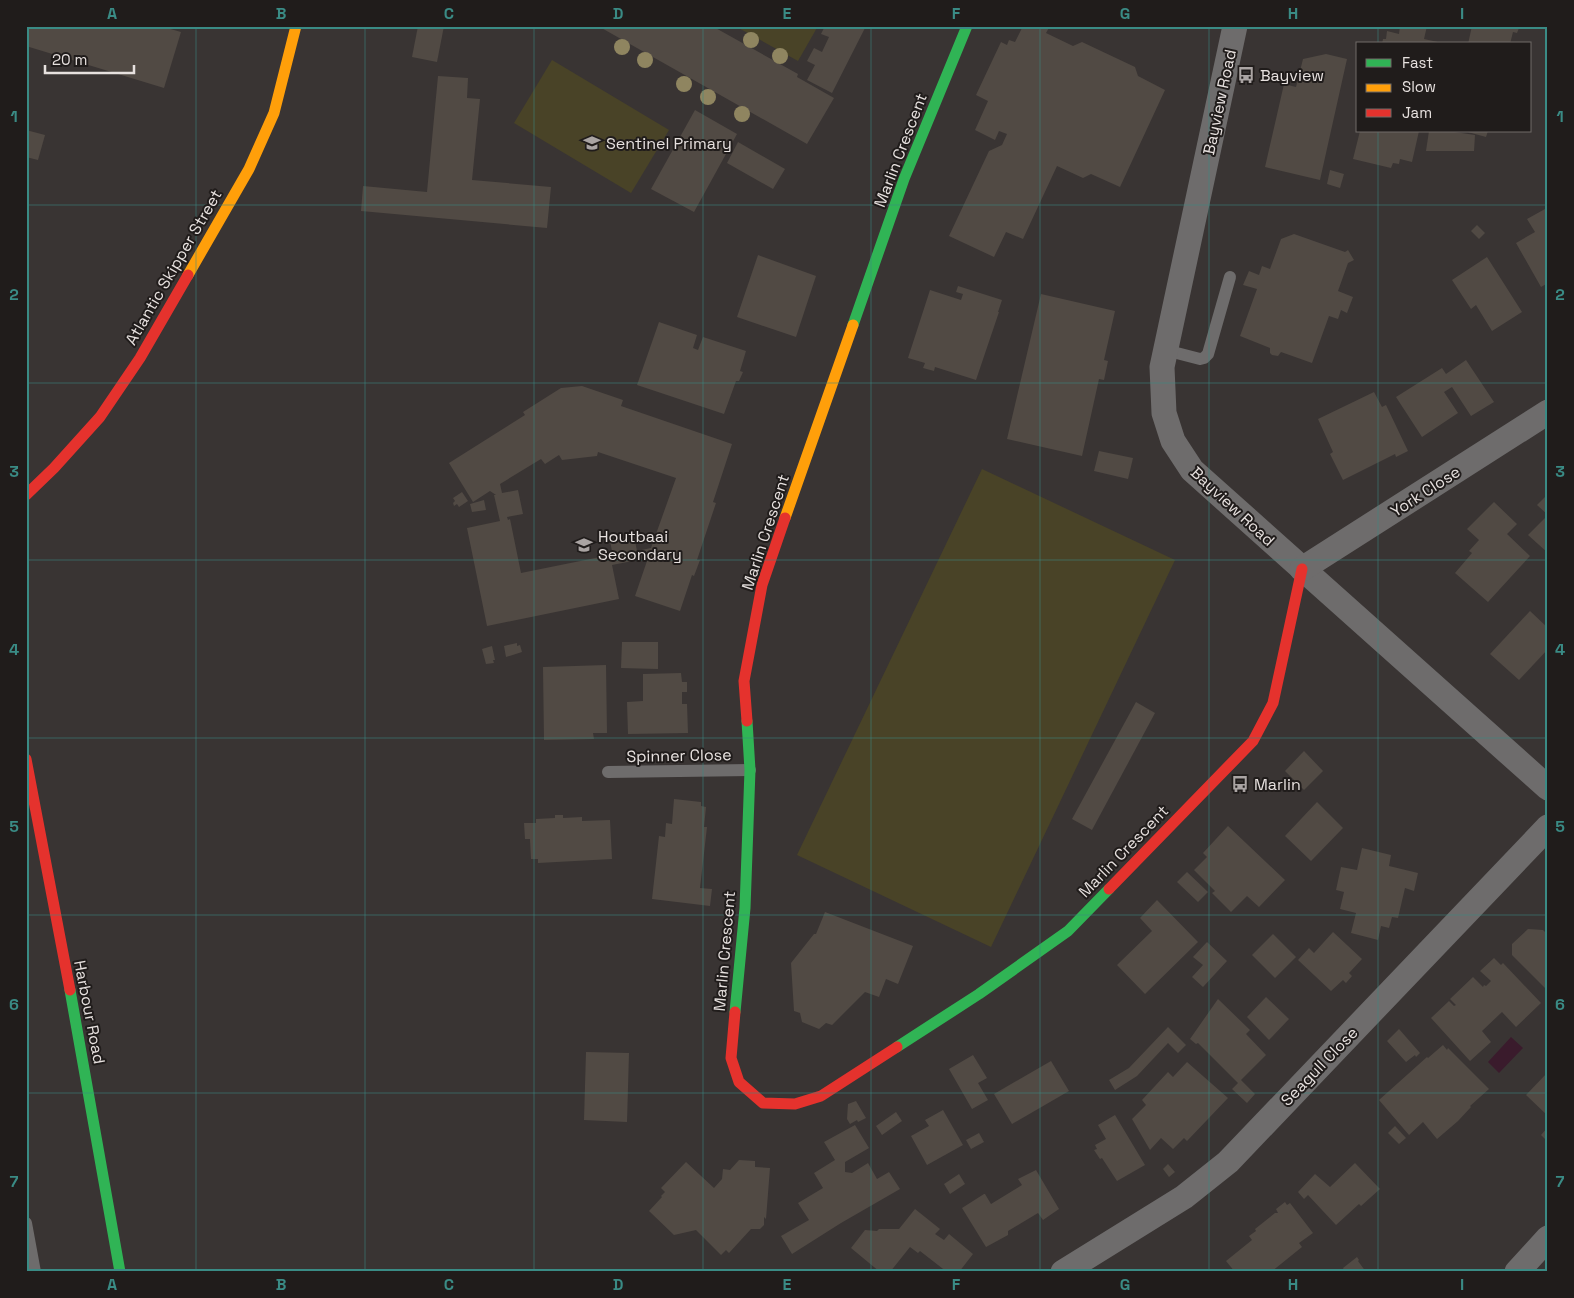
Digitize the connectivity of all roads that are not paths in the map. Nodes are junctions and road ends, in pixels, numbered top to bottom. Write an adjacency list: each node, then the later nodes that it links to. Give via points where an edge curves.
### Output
1 (296, 26): 7 (street, Atlantic Skipper Street, via 274,113 249,168 140,358 100,417)
2 (967, 26): 10 (street, Marlin Crescent, via 904,179 762,585 744,681)
3 (1235, 26): 5 (street, Bayview Road)
4 (1230, 277): 5 (lane, via 1208,354 1200,359)
5 (1165, 350): 8 (street, Bayview Road, via 1162,367 1164,413 1173,441 1192,470)
6 (1548, 412): 8 (street, York Close)
7 (26, 495)
8 (1302, 569): 10 (street, Marlin Crescent, via 1273,703 1253,741 1068,931 979,994 821,1096 795,1104 763,1103 739,1082 731,1058 745,908); 12 (street, Bayview Road)
9 (26, 759): 17 (street, Harbour Road)
10 (750, 770): 11 (lane, Spinner Close)
11 (608, 772)
12 (1548, 788)
13 (1548, 827): 18 (street, Seagull Close, via 1228,1162 1184,1197)
14 (26, 1223): 16 (lane)
15 (1548, 1238): 19 (street)
16 (35, 1272)
17 (120, 1272)
18 (1063, 1272)
19 (1517, 1272)

